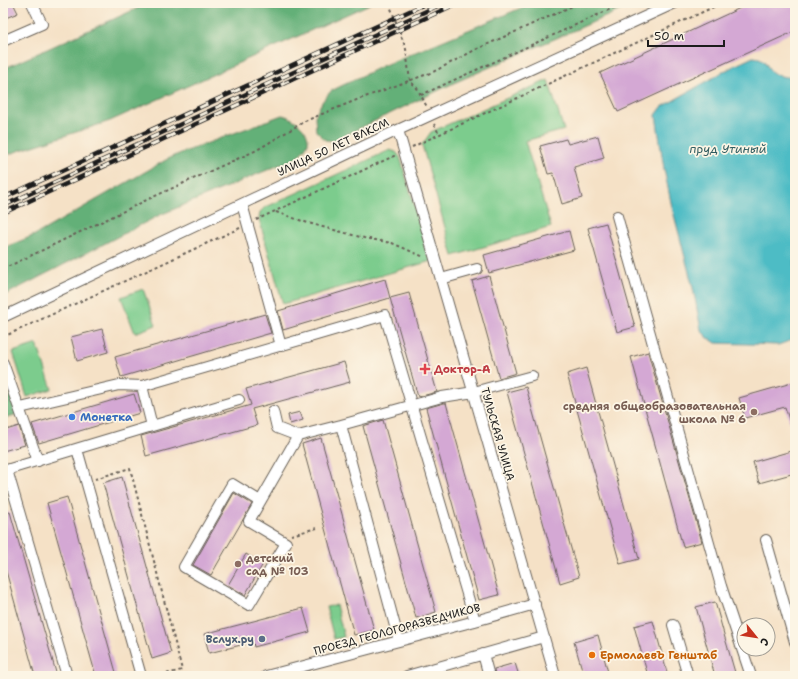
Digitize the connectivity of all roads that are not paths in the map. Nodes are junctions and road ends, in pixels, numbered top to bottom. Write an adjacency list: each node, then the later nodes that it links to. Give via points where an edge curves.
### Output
1 (32, 3): 3 (street, via 42,24)
2 (675, 3): 4 (street, УЛИЦА 50 ЛЕТ ВЛКСМ)
3 (3, 41)
4 (398, 130): 5 (street, УЛИЦА 50 ЛЕТ ВЛКСМ); 8 (street, ТУЛЬСКАЯ УЛИЦА)
5 (242, 204): 9 (street, УЛИЦА 50 ЛЕТ ВЛКСМ); 10 (street)
6 (617, 216): 41 (street, via 721,586)
7 (477, 269): 8 (street)
8 (441, 279): 14 (street, ТУЛЬСКАЯ УЛИЦА)
9 (3, 317)
10 (282, 346): 13 (street); 16 (street, via 385,315)
11 (3, 364): 17 (street)
12 (532, 376): 14 (street)
13 (142, 386): 17 (street, via 119,385); 20 (street)
14 (474, 392): 16 (street); 27 (street, ТУЛЬСКАЯ УЛИЦА)
15 (239, 400): 20 (street)
16 (412, 405): 19 (street); 28 (street)
17 (20, 408): 23 (street)
18 (273, 411): 21 (street, via 277,428)
19 (341, 425): 21 (street); 31 (street)
20 (152, 426): 22 (street)
21 (298, 436): 25 (street)
22 (76, 449): 23 (street); 35 (street)
23 (38, 460): 24 (street)
24 (5, 470): 34 (street)
25 (260, 501): 25 (street, via 249,521 286,543 249,605 184,567 232,484)
26 (766, 540): 32 (street)
27 (535, 604): 28 (street, ПРОЕЗД ГЕОЛОГОРАЗВЕДЧИКОВ); 30 (street, ТУЛЬСКАЯ УЛИЦА)
28 (475, 621): 31 (street, ПРОЕЗД ГЕОЛОГОРАЗВЕДЧИКОВ)
29 (673, 625): 40 (street)
30 (544, 637): 33 (street); 39 (street, ТУЛЬСКАЯ УЛИЦА)
31 (399, 641): 36 (street, ПРОЕЗД ГЕОЛОГОРАЗВЕДЧИКОВ)
32 (795, 642)
33 (483, 654): 37 (street); 38 (street)
34 (67, 676)
35 (141, 676)
36 (266, 676)
37 (406, 676)
38 (489, 676)
39 (555, 676)
40 (688, 676)
41 (751, 676)

